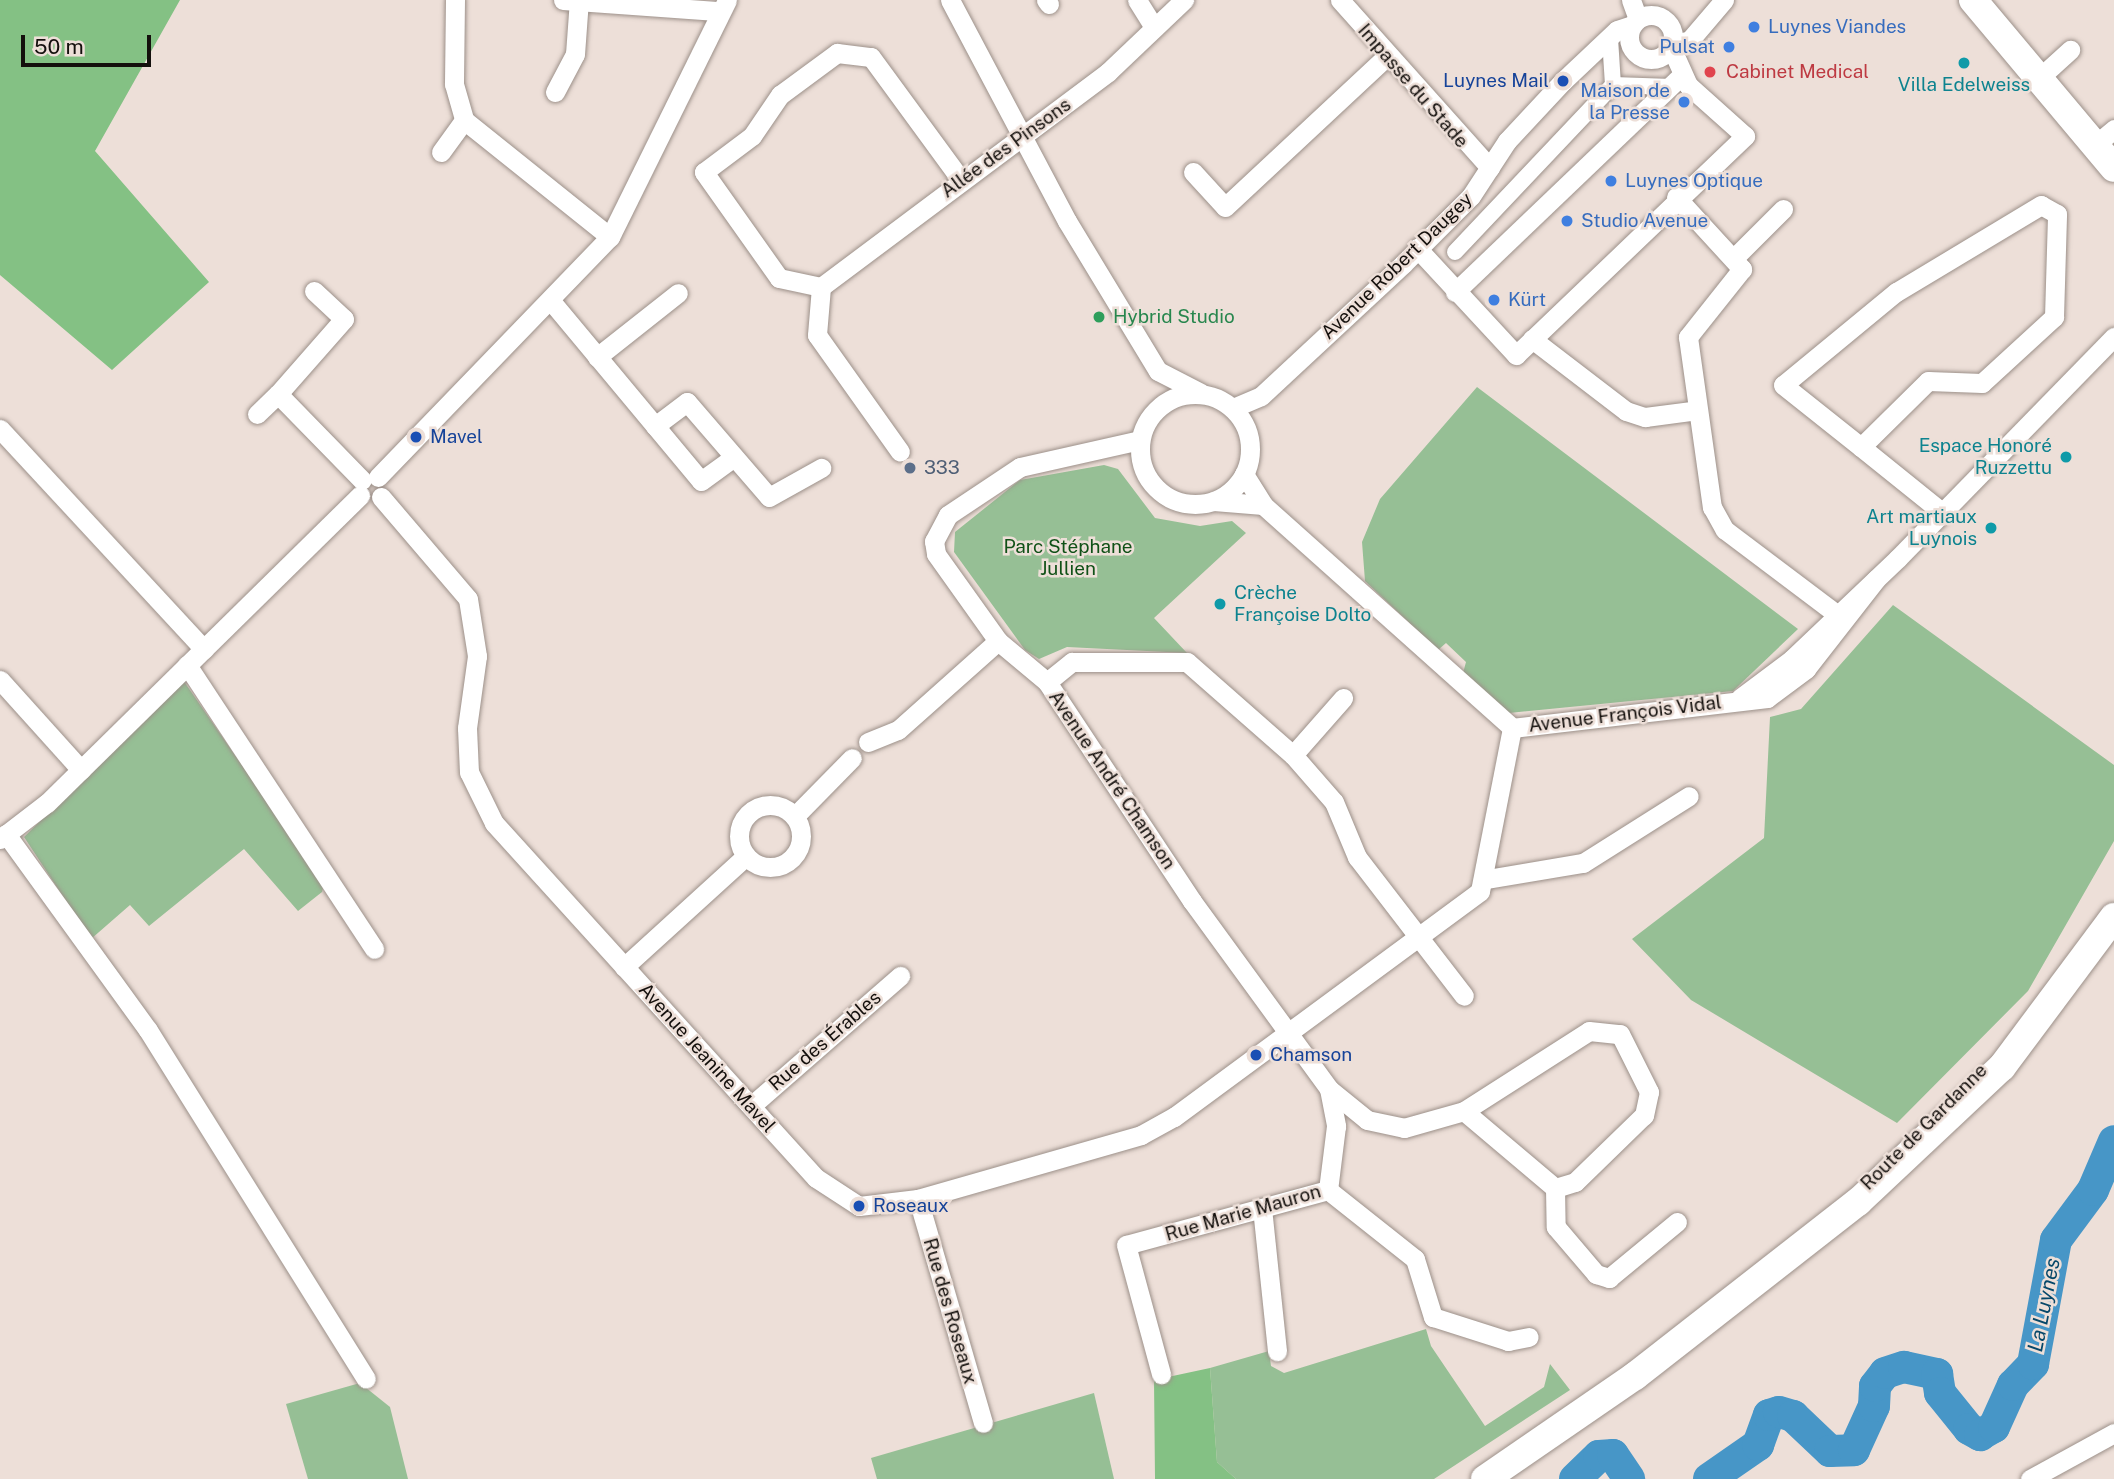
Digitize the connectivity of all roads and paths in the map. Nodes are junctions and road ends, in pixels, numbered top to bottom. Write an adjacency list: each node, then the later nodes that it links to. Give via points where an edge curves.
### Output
1 (455, 0): 23 (street, via 454,84)
2 (563, 0): 3 (street)
3 (579, 0): 10 (street); 22 (street, via 575,54)
4 (950, 0): 24 (street)
5 (1137, 0): 12 (street)
6 (1184, 0): 12 (street, Allée des Pinsons)
7 (1340, 0): 17 (street, Impasse du Stade)
8 (1724, 0): 14 (street, via 1689,41)
9 (1973, 0): 19 (main road)
10 (722, 6): 33 (street)
11 (1638, 13): 13 (street, Avenue Robert Daugey); 14 (street); 15 (street)
12 (1154, 27): 24 (street, Allée des Pinsons)
13 (1610, 39): 15 (street); 21 (street); 27 (street, Avenue Robert Daugey, via 1554,91)
14 (1672, 40): 18 (street); 20 (street)
15 (1632, 48): 18 (street)
16 (2070, 50): 19 (street)
17 (1387, 57): 27 (street, Impasse du Stade); 29 (street, via 1225,207)
18 (1653, 59): 20 (street)
19 (2041, 76): 25 (main road)
20 (1677, 82): 21 (street); 31 (street, via 1745,136); 39 (street)
21 (1613, 85): 35 (street, Avenue Robert Daugey)
22 (555, 92)
23 (464, 120): 26 (street); 33 (street)
24 (1022, 138): 30 (street, Allée des Pinsons); 45 (street)
25 (2107, 141): 28 (main road)
26 (441, 152)
27 (1490, 168): 34 (street, Avenue Robert Daugey, via 1471,196)
28 (2114, 168)
29 (1193, 172)
30 (961, 180): 37 (street, Allée des Pinsons); 37 (street, via 871,57 837,53 780,95 752,136 704,172 779,278)
31 (1676, 197): 36 (street); 42 (street)
32 (1783, 209): 36 (street)
33 (610, 237): 41 (street)
34 (1417, 248): 39 (street); 48 (street, Avenue Robert Daugey)
35 (1455, 253)
36 (1735, 257): 51 (street, via 1742,270 1736,282 1688,337)
37 (821, 287): 58 (street, via 817,335)
38 (314, 291): 47 (street, via 344,319)
39 (1455, 292): 42 (street, via 1516,355)
40 (678, 293): 44 (street)
41 (551, 301): 44 (street); 64 (street)
42 (1532, 339): 51 (street, via 1626,411 1645,416)
43 (2113, 343): 67 (street, Avenue François Vidal)
44 (597, 357): 53 (street)
45 (1158, 371): 46 (street); 49 (street)
46 (1201, 393): 49 (street); 50 (street)
47 (278, 394): 52 (street); 64 (street)
48 (1261, 396): 50 (street, Avenue Robert Daugey); 55 (street)
49 (1158, 407): 56 (street)
50 (1233, 408): 55 (street)
51 (1698, 410): 69 (street, via 1712,508 1725,530)
52 (257, 414)
53 (655, 426): 60 (street, via 701,481); 60 (street, via 687,402)
54 (0, 429): 71 (street)
55 (1249, 439): 63 (street)
56 (1140, 440): 59 (street); 62 (street)
57 (1861, 447): 57 (street, via 1783,385 1896,292 2041,205 2057,214 2054,317 1982,383 1928,381); 67 (street)
58 (900, 452)
59 (1104, 453): 62 (street); 70 (street, Avenue André Chamson, via 1020,467 937,527 936,554)
60 (733, 458): 61 (street, via 769,497)
61 (821, 468)
62 (1143, 468): 65 (street, via 1160,492 1176,502)
63 (1244, 474): 65 (street); 66 (street, Avenue François Vidal)
64 (366, 484): 71 (street); 91 (street, Avenue Jeanine Mavel, via 371,501 381,497 468,600 477,656 467,728 469,772 494,823)
65 (1214, 501): 66 (street)
66 (1263, 505): 77 (street, Avenue François Vidal)
67 (1943, 513): 68 (street, Avenue François Vidal)
68 (1876, 579): 69 (street, Avenue François Vidal); 76 (street, Avenue François Vidal, via 1791,682 1767,698)
69 (1835, 613): 76 (street, Avenue François Vidal, via 1792,659)
70 (998, 641): 74 (street, Avenue André Chamson); 78 (street, via 898,730)
71 (204, 649): 72 (street)
72 (187, 665): 81 (street); 90 (street)
73 (0, 680): 81 (street)
74 (1047, 682): 79 (street, via 1072,662 1186,662); 94 (street, Avenue André Chamson)
75 (1343, 698): 79 (street)
76 (1736, 700): 77 (street, Avenue François Vidal)
77 (1512, 728): 86 (street)
78 (868, 742)
79 (1293, 755): 89 (street, via 1334,802 1357,857)
80 (852, 758): 83 (street)
81 (80, 770): 84 (street)
82 (1689, 796): 86 (street, via 1583,863)
83 (795, 816): 85 (street, via 802,839 792,861 770,869); 85 (street, via 775,804 750,811 738,831)
84 (3, 836): 107 (street, via 149,1030)
85 (745, 857): 91 (street)
86 (1487, 879): 89 (street, via 1465,904)
87 (2114, 898): 103 (main road, Route de Gardanne, via 2068,971 1981,1072 1853,1198)
88 (2114, 917): 103 (main road, Route de Gardanne, via 2002,1067 1858,1202)
89 (1414, 939): 93 (street); 94 (street)
90 (374, 949)
91 (624, 967): 96 (street, Avenue Jeanine Mavel)
92 (900, 976): 96 (street, Rue des Érables)
93 (1464, 996)
94 (1284, 1032): 95 (street, Rue Marie Mauron); 100 (street, Avenue Jeanine Mavel, via 1174,1118 1141,1135)
95 (1329, 1089): 97 (street, via 1387,1128); 99 (street, Rue Marie Mauron, via 1336,1126)
96 (751, 1106): 100 (street, Avenue Jeanine Mavel, via 843,1200 880,1207)
97 (1464, 1111): 98 (street); 98 (street, via 1589,1031 1620,1034 1646,1080 1644,1115 1575,1182)
98 (1555, 1188): 102 (street, via 1556,1227 1596,1274 1609,1278)
99 (1328, 1190): 101 (street, Rue Marie Mauron); 104 (street, via 1415,1259 1433,1317 1508,1341)
100 (918, 1199): 108 (street, Rue des Roseaux)
101 (1262, 1208): 105 (street); 106 (street, Rue Marie Mauron, via 1126,1245)
102 (1677, 1222)
103 (1701, 1325): 110 (main road, Route de Gardanne)
104 (1529, 1337)
105 (1277, 1351)
106 (1161, 1374)
107 (366, 1379)
108 (983, 1423)
109 (2114, 1433): 111 (street)
110 (1485, 1479)
111 (2030, 1479)

